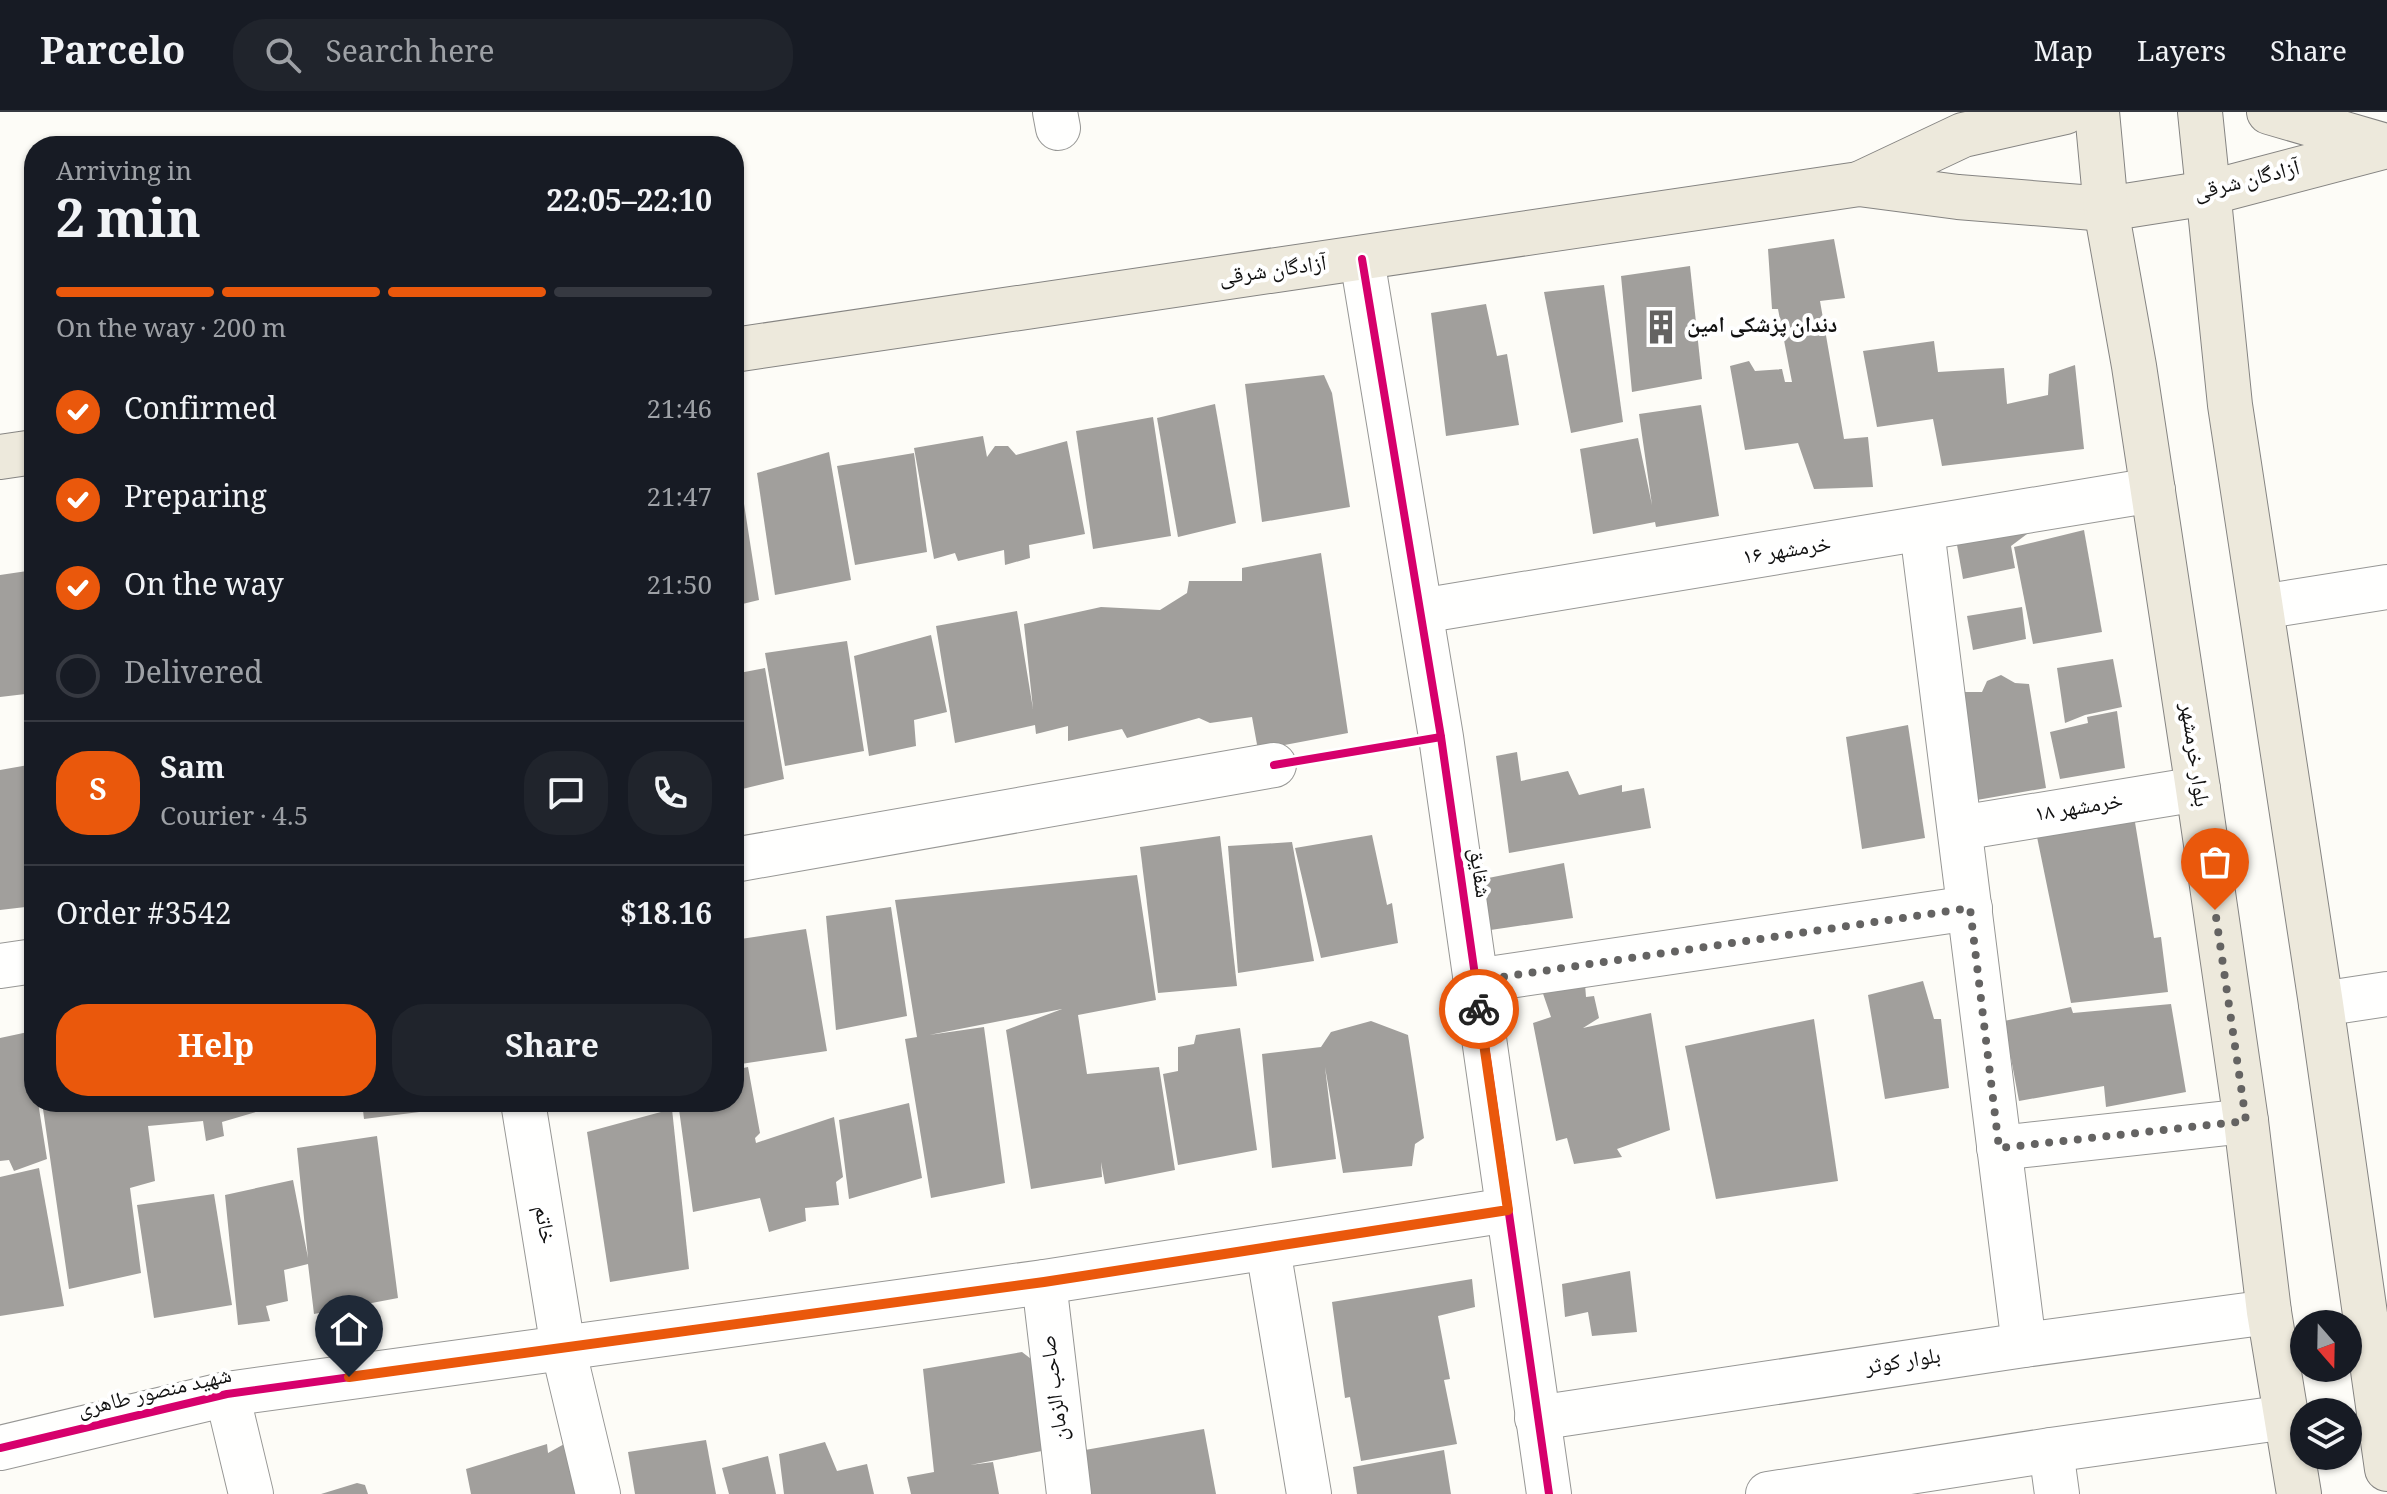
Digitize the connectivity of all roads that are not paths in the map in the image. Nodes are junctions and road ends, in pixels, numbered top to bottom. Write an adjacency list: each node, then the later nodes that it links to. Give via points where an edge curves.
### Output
1 (2065, 112): 6 (main road, via 1963,135)
2 (2097, 112): 8 (main road, بلوار خرمشهر)
3 (2200, 112): 7 (main road)
4 (2269, 112): 5 (main road, آزادگان شرقی)
5 (2387, 146): 7 (main road, آزادگان شرقی)
6 (1859, 184): 8 (main road, آزادگان شرقی); 9 (main road, آزادگان شرقی)
7 (2208, 193): 8 (main road, آزادگان شرقی); 16 (main road, via 2230,405)
8 (2106, 209): 13 (main road, بلوار خرمشهر)
9 (1362, 259): 10 (main road, آزادگان شرقی); 17 (street, شقایق)
10 (744, 349)
11 (24, 453): 12 (main road)
12 (0, 457)
13 (2153, 490): 14 (street, خرمشهر ۱۶); 19 (main road, بلوار خرمشهر)
14 (1922, 530): 17 (street, خرمشهر ۱۶); 20 (street)
15 (2387, 587): 16 (street)
16 (2261, 607): 27 (main road)
17 (1421, 611): 25 (street, شقایق)
18 (1274, 765): 21 (street)
19 (2198, 789): 20 (street, خرمشهر ۱۸); 29 (main road, بلوار خرمشهر)
20 (1960, 828): 22 (street)
21 (744, 858)
22 (1970, 908): 25 (street); 30 (street)
23 (24, 962): 24 (street)
24 (0, 966)
25 (1475, 981): 31 (street, شقایق)
26 (2387, 994): 27 (street)
27 (2321, 1004): 37 (main road)
28 (525, 1112): 36 (street, خاتم)
29 (2246, 1121): 30 (street); 34 (main road, بلوار خرمشهر)
30 (1999, 1148): 35 (street)
31 (1508, 1210): 32 (street, شهید منصور طاهری); 40 (street, شقایق)
32 (1268, 1249): 33 (street, شهید منصور طاهری); 47 (street)
33 (1044, 1282): 36 (street, شهید منصور طاهری); 46 (street, صاحب الزمان)
34 (2269, 1312): 35 (street, بلوار کوثر); 39 (main road, بلوار خرمشهر)
35 (2024, 1345): 40 (street, بلوار کوثر)
36 (563, 1348): 38 (street, شهید منصور طاهری); 45 (street, خاتم)
37 (2379, 1354): 43 (main road)
38 (227, 1394): 41 (street, شهید منصور طاهری); 44 (street)
39 (2287, 1417): 42 (street); 51 (main road, بلوار خرمشهر)
40 (1537, 1418): 48 (street, شقایق)
41 (0, 1448)
42 (2051, 1450): 49 (street); 50 (street)
43 (2387, 1469)
44 (251, 1494)
45 (598, 1494)
46 (1069, 1494)
47 (1309, 1494)
48 (1549, 1494)
49 (1768, 1494)
50 (2057, 1494)
51 (2299, 1494)

